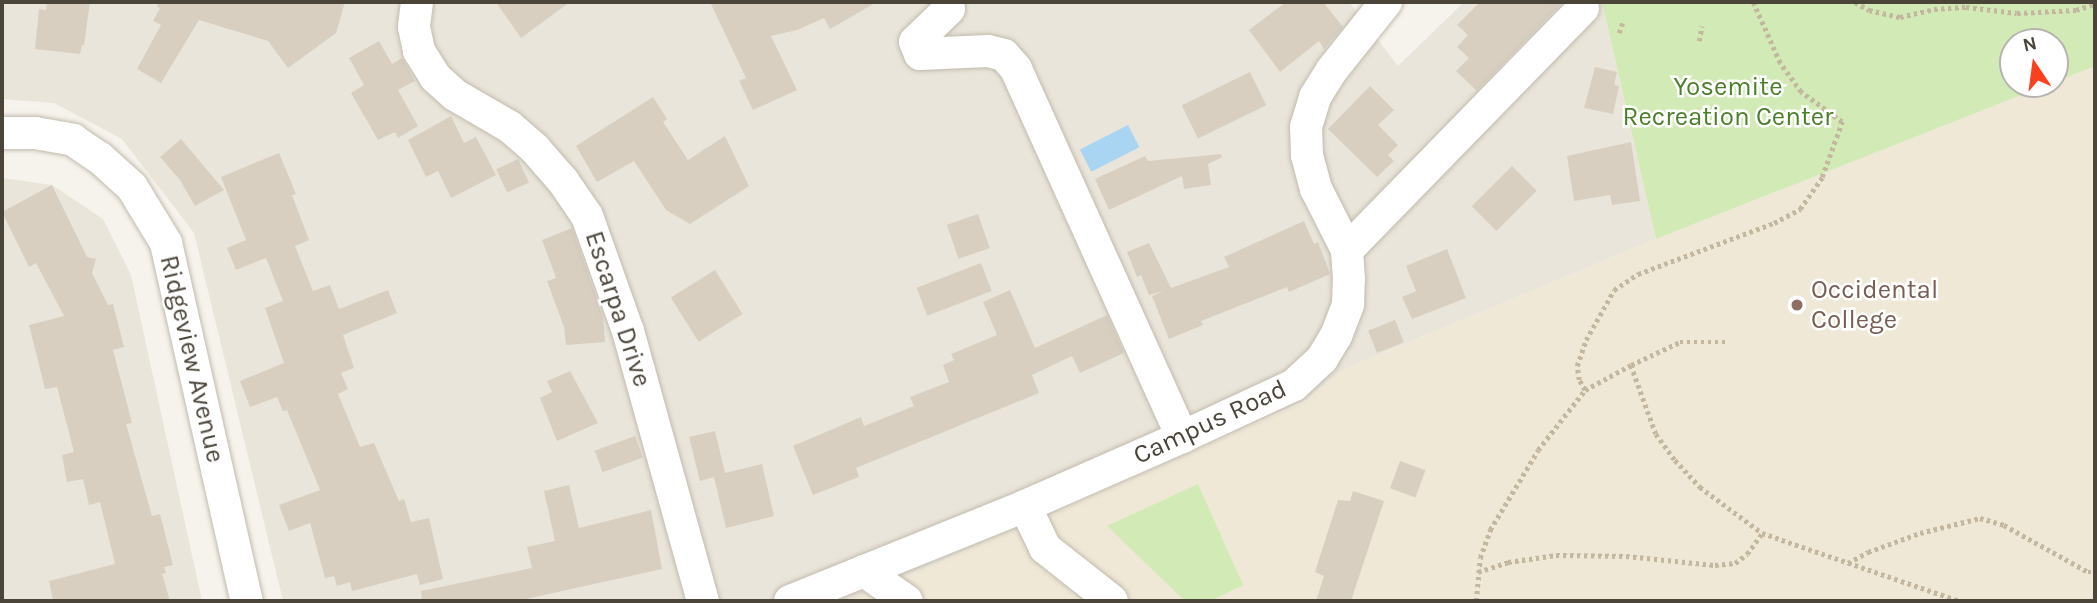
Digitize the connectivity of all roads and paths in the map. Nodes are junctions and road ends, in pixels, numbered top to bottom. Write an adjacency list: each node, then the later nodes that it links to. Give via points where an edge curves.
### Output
1 (417, 2): 25 (street, Escarpa Drive, via 414,27 419,51 435,78 535,149 587,216 628,331)
2 (1386, 2): 13 (street, via 1332,70 1315,97 1306,127 1316,189)
3 (1753, 2): 16 (path, via 1780,63 1801,92 1842,121 1822,177 1800,209 1783,219 1638,274 1614,290 1577,366)
4 (1855, 2): 5 (path, via 1900,17 1934,9 1966,7 2017,13 2076,10)
5 (2095, 4)
6 (1583, 8): 13 (street)
7 (949, 9): 17 (street, via 915,42 920,54 988,51 1004,55 1016,69)
8 (1623, 21): 10 (path)
9 (1702, 26): 11 (path)
10 (1619, 33)
11 (1699, 40)
12 (2, 133): 24 (street, Ridgeview Avenue, via 74,140 132,187 166,243)
13 (1347, 250): 17 (street, Campus Road, via 1348,304 1322,359 1294,385)
14 (1728, 342): 15 (path, via 1681,342)
15 (1631, 365): 16 (path); 19 (path, via 1656,434 1675,460 1700,487)
16 (1585, 390): 22 (path, via 1538,450 1490,530)
17 (1182, 437): 18 (street, Campus Road)
18 (1025, 506): 21 (street, Campus Road); 28 (street, via 1045,548)
19 (1762, 533): 20 (path); 22 (path, via 1735,563 1556,555)
20 (1847, 563): 23 (path, via 1920,533 1980,518 2004,525); 30 (path)
21 (864, 571): 26 (street, Campus Road); 27 (street)
22 (1478, 572): 29 (path)
23 (2095, 572)
24 (247, 601)
25 (703, 601)
26 (790, 601)
27 (908, 601)
28 (1112, 601)
29 (1476, 601)
30 (1959, 601)

